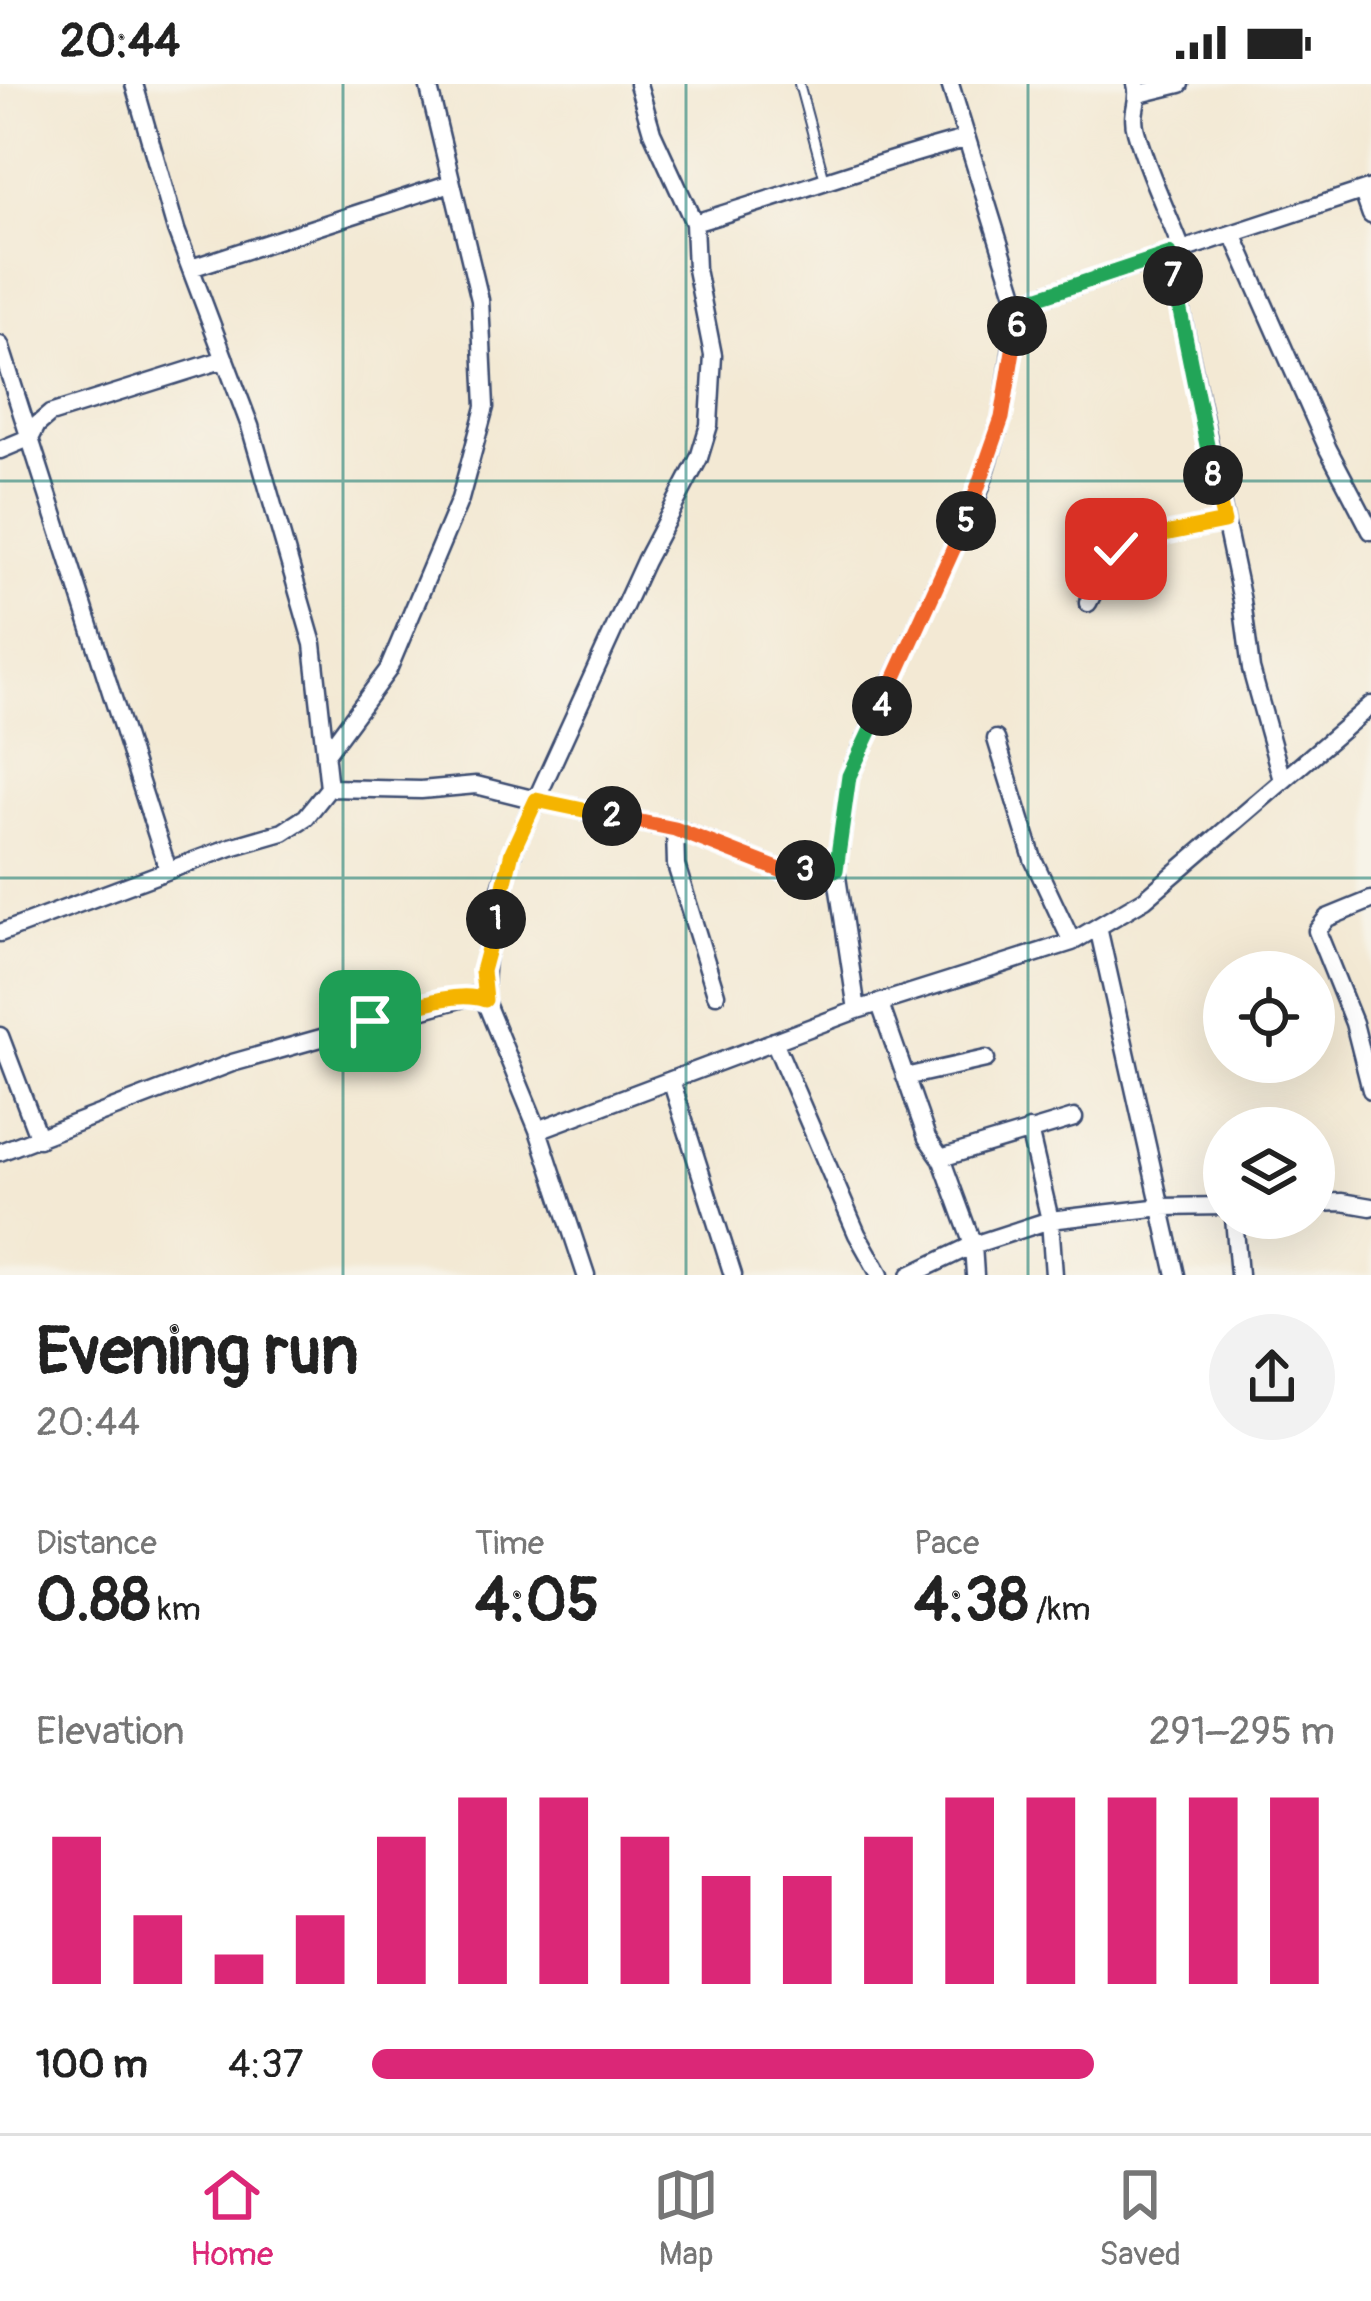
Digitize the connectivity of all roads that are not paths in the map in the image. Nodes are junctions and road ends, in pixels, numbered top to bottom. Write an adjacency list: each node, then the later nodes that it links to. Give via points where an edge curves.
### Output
1 (134, 84): 16 (street)
2 (428, 84): 10 (street)
3 (638, 84): 13 (street)
4 (799, 84): 9 (lane)
5 (950, 84): 8 (street)
6 (1180, 84): 7 (street)
7 (1137, 89): 15 (street, via 1137,136)
8 (965, 139): 9 (street); 17 (street)
9 (826, 181): 13 (street)
10 (452, 183): 16 (street); 27 (street, via 480,300 484,407 460,499 388,670)
11 (1367, 190): 12 (street); 14 (street)
12 (1371, 215)
13 (694, 223): 30 (street, via 713,355 709,425)
14 (1233, 234): 15 (street); 23 (street)
15 (1176, 252): 17 (street); 22 (street)
16 (191, 268): 19 (street)
17 (1018, 304): 33 (street, via 1002,418 978,495 849,776)
18 (0, 345): 20 (street)
19 (225, 359): 20 (street, via 50,414); 27 (street, via 313,644)
20 (31, 437): 21 (street); 32 (street)
21 (0, 450)
22 (1224, 522): 24 (street, via 1116,549); 28 (street)
23 (1371, 531)
24 (1088, 603)
25 (1371, 705): 28 (street)
26 (996, 739): 37 (street, via 1033,859)
27 (325, 755): 29 (street)
28 (1282, 780): 35 (street, via 1144,899)
29 (329, 788): 30 (street, via 476,785); 32 (street, via 283,832)
30 (536, 800): 31 (street); 39 (street, via 507,872 482,971)
31 (675, 829): 33 (street, via 780,870); 38 (street, via 676,865)
32 (168, 870): 36 (street)
33 (836, 870): 41 (street)
34 (1371, 900): 44 (street, via 1317,931)
35 (1098, 926): 37 (street); 57 (street)
36 (0, 933)
37 (1072, 942): 40 (street)
38 (716, 994)
39 (485, 1000): 50 (street); 52 (street, via 450,999 232,1063)
40 (880, 1004): 41 (street); 46 (street)
41 (857, 1010): 43 (street)
42 (0, 1036): 52 (street)
43 (774, 1041): 47 (street); 64 (street)
44 (1366, 1044): 48 (street)
45 (986, 1059): 46 (street)
46 (905, 1077): 54 (street)
47 (671, 1080): 50 (street); 63 (street)
48 (1371, 1090)
49 (1074, 1118): 51 (street)
50 (538, 1130): 62 (street)
51 (1029, 1130): 54 (street); 59 (street)
52 (39, 1138): 53 (street)
53 (0, 1152)
54 (941, 1159): 61 (street)
55 (1335, 1202): 58 (street)
56 (1203, 1206): 57 (street)
57 (1162, 1207): 59 (street); 68 (street)
58 (1371, 1207)
59 (1050, 1220): 61 (street); 67 (street)
60 (1236, 1239): 69 (street)
61 (974, 1245): 65 (street); 66 (street)
62 (586, 1275)
63 (733, 1275)
64 (880, 1275)
65 (910, 1275)
66 (976, 1275)
67 (1054, 1275)
68 (1176, 1275)
69 (1239, 1275)

